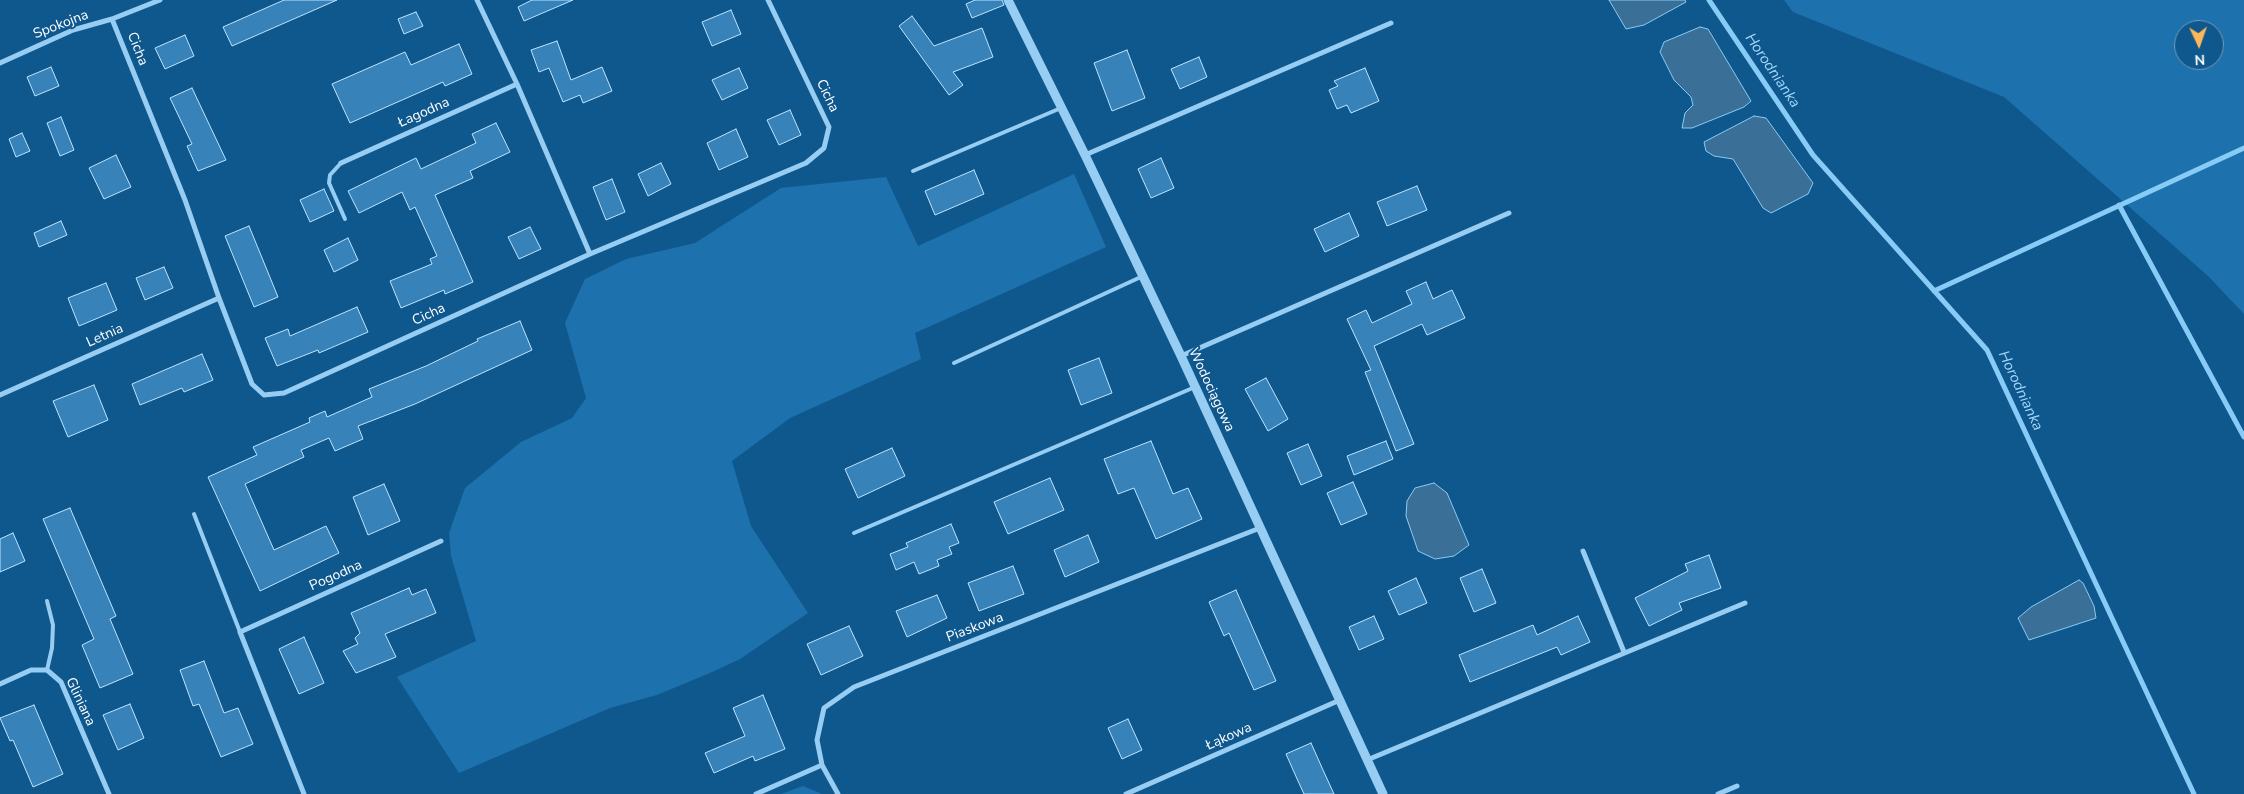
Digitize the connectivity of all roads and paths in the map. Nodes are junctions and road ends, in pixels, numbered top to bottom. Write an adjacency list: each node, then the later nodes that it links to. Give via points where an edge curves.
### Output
1 (160, 0): 5 (street, Spokojna)
2 (477, 0): 8 (street)
3 (768, 0): 15 (street, Cicha, via 829,126 824,148 806,163)
4 (1008, 0): 9 (street, Wodociągowa)
5 (112, 19): 7 (street, Spokojna, via 73,30); 17 (street, Cicha, via 185,200)
6 (1391, 23): 10 (street)
7 (0, 63)
8 (517, 84): 11 (street, Łagodna); 15 (street)
9 (1061, 108): 10 (street, Wodociągowa); 12 (lane)
10 (1085, 155): 16 (street, Wodociągowa)
11 (341, 163): 14 (lane, via 330,175 329,183)
12 (913, 171)
13 (1508, 213): 18 (street)
14 (345, 220)
15 (590, 254): 17 (street, Cicha, via 284,393 264,395 252,384)
16 (1143, 276): 18 (street, Wodociągowa); 19 (lane)
17 (218, 298): 21 (street, Letnia)
18 (1180, 356): 20 (street, Wodociągowa)
19 (954, 363)
20 (1194, 387): 23 (street, Wodociągowa); 24 (lane)
21 (0, 395)
22 (194, 514): 29 (lane)
23 (1260, 528): 33 (street, Wodociągowa); 35 (street, Piaskowa, via 854,687 824,708 816,740)
24 (854, 533)
25 (441, 541): 29 (street, Pogodna)
26 (1583, 551): 30 (street)
27 (47, 600): 31 (lane, via 53,625)
28 (1745, 604): 30 (street)
29 (240, 632): 38 (street)
30 (1624, 652): 34 (street)
31 (48, 670): 32 (street, Gliniana, via 31,670); 37 (street, Gliniana, via 61,682)
32 (0, 684)
33 (1341, 700): 34 (street, Wodociągowa); 41 (street, Łąkowa)
34 (1368, 760): 42 (street, Wodociągowa)
35 (822, 765): 39 (street); 40 (street)
36 (1736, 786): 43 (street)
37 (109, 794)
38 (304, 794)
39 (756, 794)
40 (838, 794)
41 (1126, 794)
42 (1384, 794)
43 (1718, 794)

